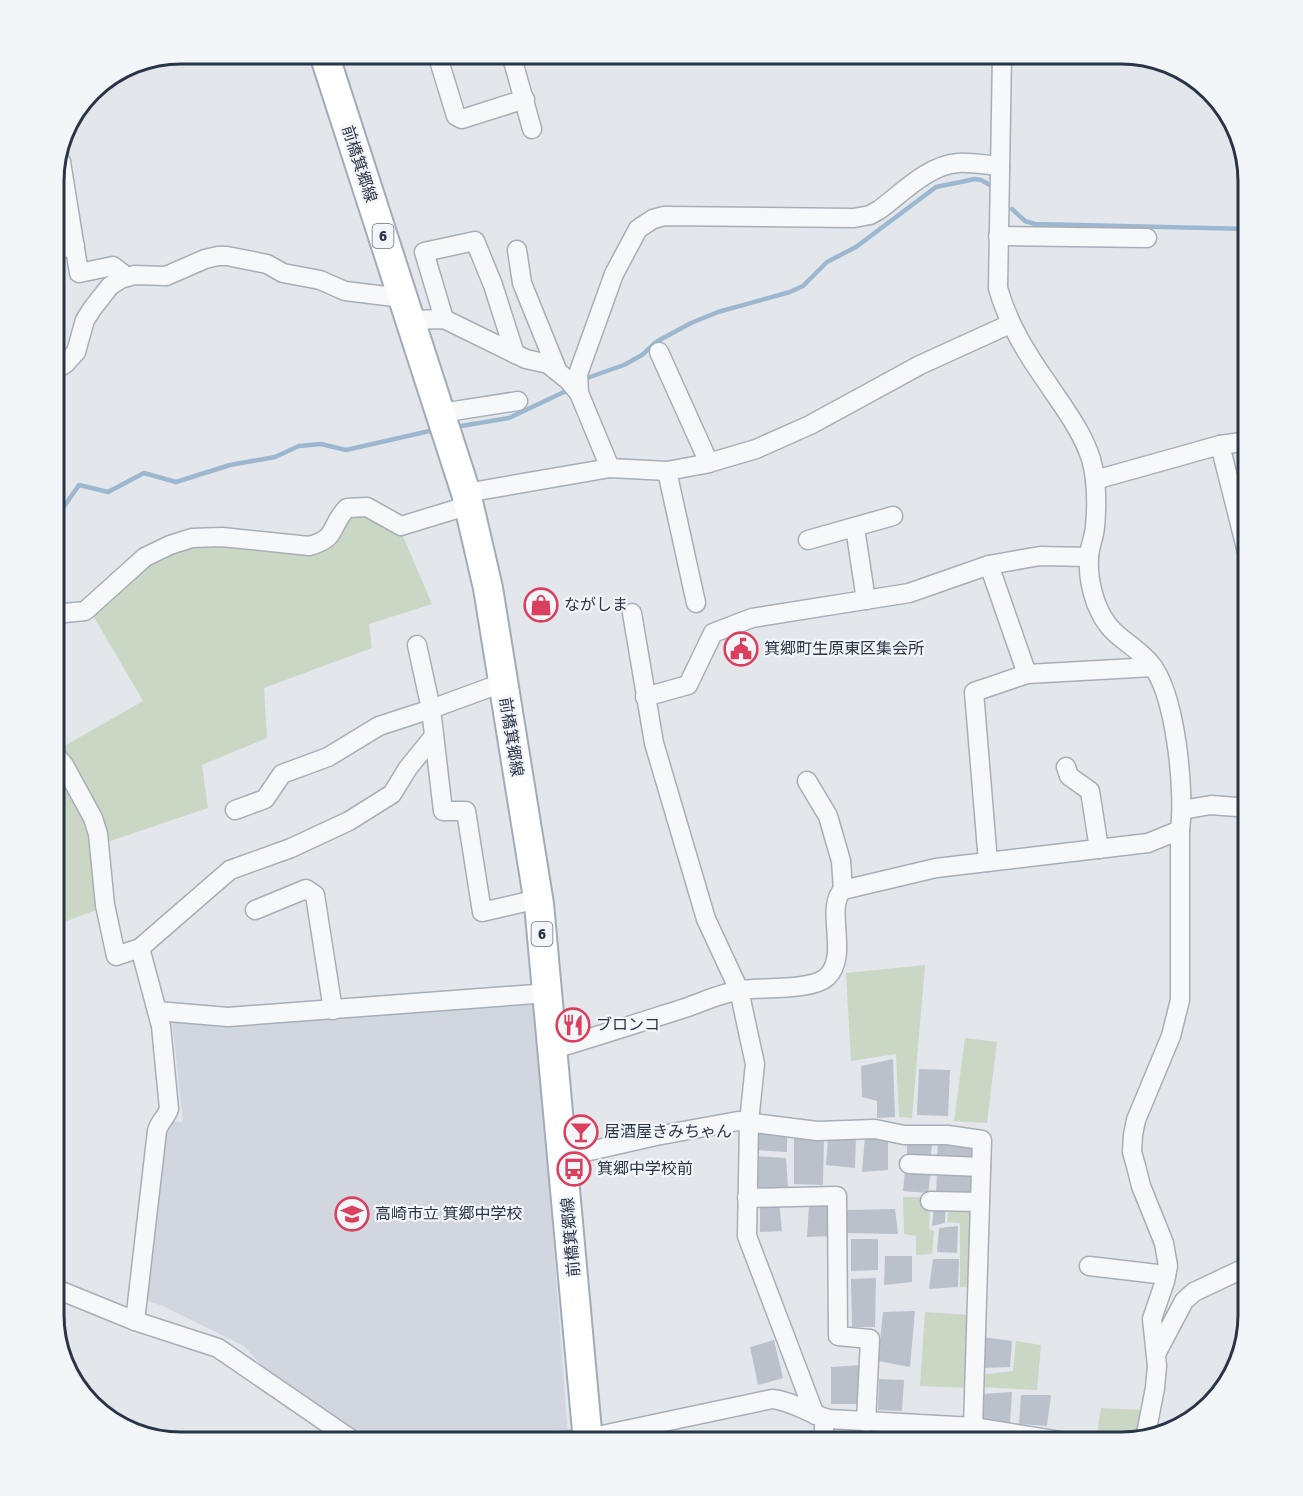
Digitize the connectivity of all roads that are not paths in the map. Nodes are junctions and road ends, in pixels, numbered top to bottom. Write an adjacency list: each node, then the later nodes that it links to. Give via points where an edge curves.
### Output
1 (327, 64): 15 (main road, 前橋箕郷線 / 6)
2 (440, 64): 5 (street, via 456,116 462,119)
3 (514, 64): 5 (street)
4 (1002, 65): 7 (street)
5 (525, 99): 6 (street)
6 (532, 129)
7 (1000, 166): 9 (street); 22 (street, via 947,165 931,171 879,210 854,218 653,219 638,229 614,274 578,374)
8 (65, 186): 11 (street)
9 (998, 236): 10 (street); 17 (street, via 998,288)
10 (1147, 238)
11 (75, 246): 12 (street); 14 (street, via 79,273 113,266)
12 (65, 248)
13 (517, 250): 21 (street, via 522,283)
14 (127, 277): 15 (street, via 166,276 205,259 227,256 267,264 283,273 320,280); 20 (street, via 100,297 85,320 76,352)
15 (407, 309): 16 (street); 24 (main road, 前橋箕郷線 / 6)
16 (444, 319): 19 (street); 19 (street, via 424,252 475,241 494,285)
17 (1010, 324): 27 (street, via 920,365 810,425 756,449); 30 (street, via 1074,422 1086,445)
18 (659, 352): 27 (street)
19 (515, 354): 21 (street, via 548,364)
20 (65, 364)
21 (558, 372): 22 (street)
22 (579, 393): 28 (street)
23 (518, 400): 24 (street)
24 (444, 421): 31 (main road, 前橋箕郷線 / 6)
25 (1238, 443): 26 (street)
26 (1220, 445): 30 (street); 33 (street)
27 (709, 463): 29 (street)
28 (610, 468): 29 (street); 31 (street)
29 (667, 471): 39 (street)
30 (1095, 480): 36 (street, via 1095,528)
31 (468, 499): 40 (street, via 401,526 367,507 347,508 331,536 309,546 222,537 192,538 145,557 85,611); 45 (main road, 前橋箕郷線 / 6, via 488,588)
32 (892, 516): 34 (street)
33 (1238, 516)
34 (855, 528): 35 (street); 38 (street)
35 (808, 540)
36 (1089, 557): 37 (street, via 1040,556); 43 (street, via 1091,584 1105,623)
37 (989, 565): 38 (street, via 909,593); 44 (street)
38 (867, 600): 46 (street, via 752,618 713,633 688,685)
39 (696, 603)
40 (65, 613)
41 (632, 613): 46 (street)
42 (417, 645): 47 (street)
43 (1153, 667): 44 (street); 54 (street, via 1161,678 1173,715)
44 (1027, 674): 57 (street, via 974,692)
45 (502, 683): 47 (street); 59 (main road, 前橋箕郷線 / 6)
46 (645, 697): 62 (street, via 654,743 706,919)
47 (431, 709): 48 (street); 53 (street, via 379,726 328,757 282,774 265,799)
48 (434, 736): 59 (street, via 443,811 466,812 482,912); 61 (street, via 392,794 349,821 230,870)
49 (64, 766): 61 (street, via 96,826 105,905 116,956)
50 (1066, 767): 56 (street, via 1069,776 1090,791)
51 (807, 781): 58 (street, via 828,816 841,861)
52 (1238, 807): 54 (street, via 1211,805)
53 (235, 810)
54 (1182, 810): 55 (street)
55 (1180, 830): 56 (street, via 1148,843); 76 (street, via 1180,1000 1171,1036 1136,1120 1132,1152 1164,1243)
56 (1099, 849): 57 (street)
57 (988, 862): 58 (street, via 936,868)
58 (843, 890): 62 (street, via 836,902 837,947 829,975 810,985)
59 (538, 899): 63 (main road, 前橋箕郷線 / 6)
60 (255, 910): 64 (street, via 306,889 315,895)
61 (140, 948): 65 (street)
62 (739, 990): 66 (street); 67 (street, via 755,1064)
63 (548, 993): 64 (street); 66 (main road, 前橋箕郷線 / 6)
64 (333, 1010): 65 (street, via 228,1017)
65 (157, 1011): 78 (street, via 169,1109 157,1131)
66 (554, 1049): 68 (main road, 前橋箕郷線 / 6)
67 (749, 1122): 68 (street, via 705,1126); 70 (street, via 817,1131 875,1130 982,1140); 71 (street)
68 (563, 1157): 85 (main road, 前橋箕郷線 / 6)
69 (909, 1164): 70 (street)
70 (981, 1167): 73 (street)
71 (747, 1198): 80 (street, via 747,1236); 81 (street, via 837,1196 838,1336 870,1339)
72 (930, 1201): 73 (street)
73 (980, 1202): 82 (street)
74 (1089, 1266): 76 (street)
75 (1238, 1271): 79 (street, via 1194,1292 1184,1301)
76 (1166, 1275): 79 (street, via 1152,1319)
77 (64, 1292): 78 (street)
78 (135, 1321): 84 (street, via 218,1348)
79 (1156, 1354): 83 (street, via 1155,1388)
80 (819, 1416): 81 (street); 86 (street, via 786,1400 772,1399); 87 (street)
81 (866, 1422): 82 (street)
82 (973, 1427): 88 (street)
83 (1147, 1428)
84 (341, 1432)
85 (587, 1432)
86 (624, 1432)
87 (822, 1432)
88 (1004, 1432)

